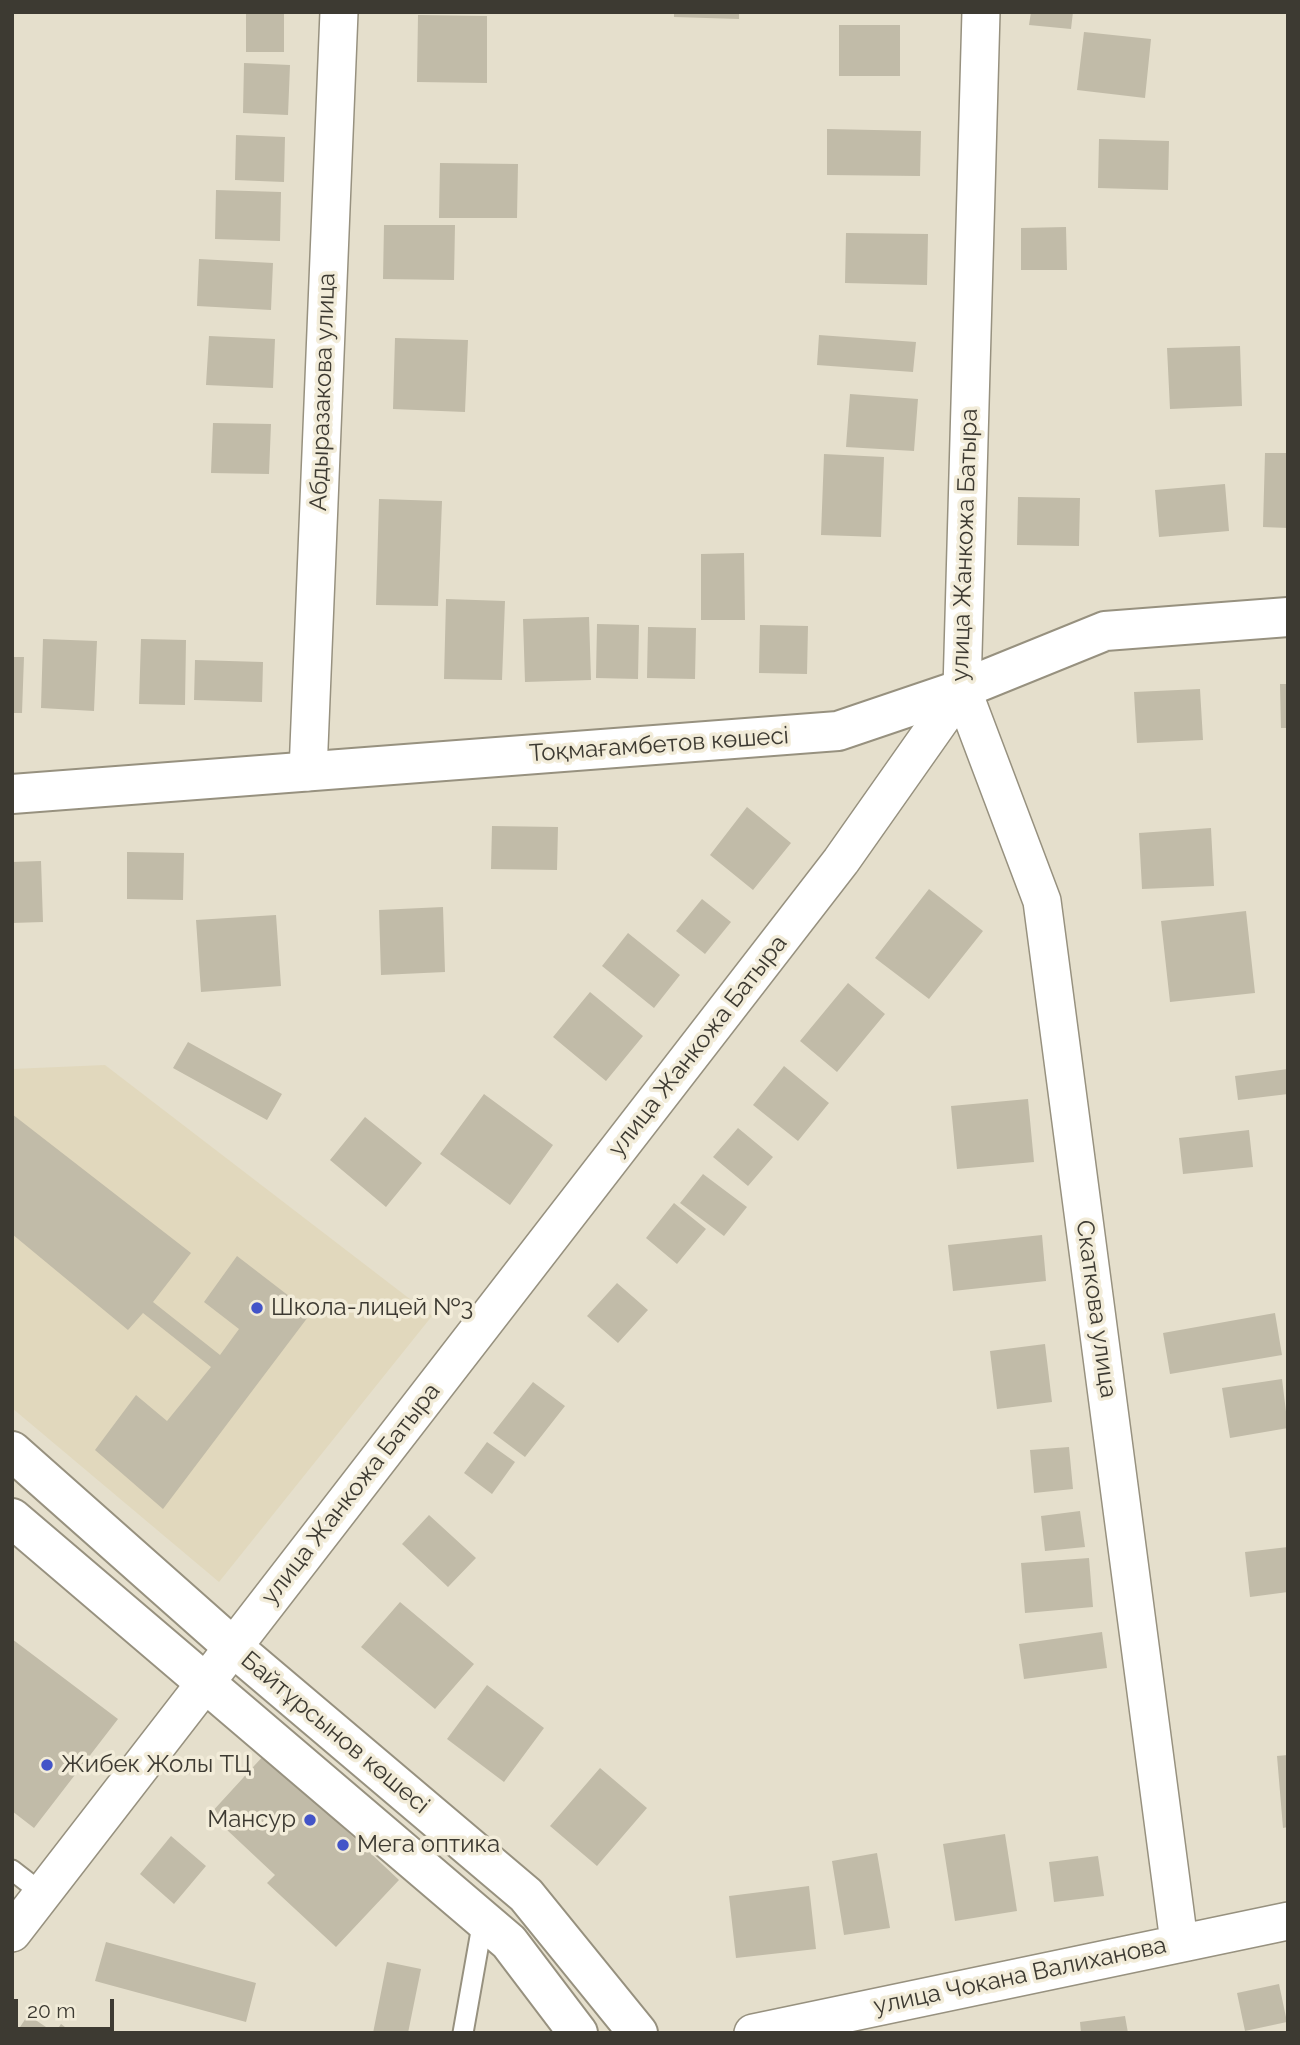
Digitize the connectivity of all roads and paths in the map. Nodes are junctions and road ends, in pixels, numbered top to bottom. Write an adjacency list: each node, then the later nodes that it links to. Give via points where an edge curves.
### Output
1 (339, 12): 5 (street, Абдыразакова улица)
2 (981, 12): 4 (street, улица Жанкожа Батыра)
3 (1288, 617): 4 (main road, Тоқмағамбетов көшесі, via 1105,631)
4 (962, 689): 5 (main road, Тоқмағамбетов көшесі, via 838,731); 9 (street, улица Жанкожа Батыра, via 841,861); 16 (street, Скаткова улица, via 1042,901)
5 (308, 772): 6 (main road, Тоқмағамбетов көшесі)
6 (12, 794)
7 (12, 1451): 9 (main road, Байтұрсынов көшесі)
8 (12, 1518): 10 (main road, Байтұрсынов көшесі)
9 (233, 1647): 10 (street, улица Жанкожа Батыра); 19 (main road, Байтұрсынов көшесі, via 526,1895)
10 (206, 1682): 12 (street, улица Жанкожа Батыра); 13 (main road, Байтұрсынов көшесі)
11 (12, 1870): 12 (lane)
12 (43, 1894): 15 (street, улица Жанкожа Батыра)
13 (483, 1920): 17 (lane); 18 (main road, Байтұрсынов көшесі, via 509,1942)
14 (1288, 1922): 16 (street, улица Чокана Валиханова)
15 (12, 1933)
16 (1179, 1942): 20 (street, улица Чокана Валиханова)
17 (463, 2033)
18 (578, 2033)
19 (638, 2033)
20 (753, 2033)

